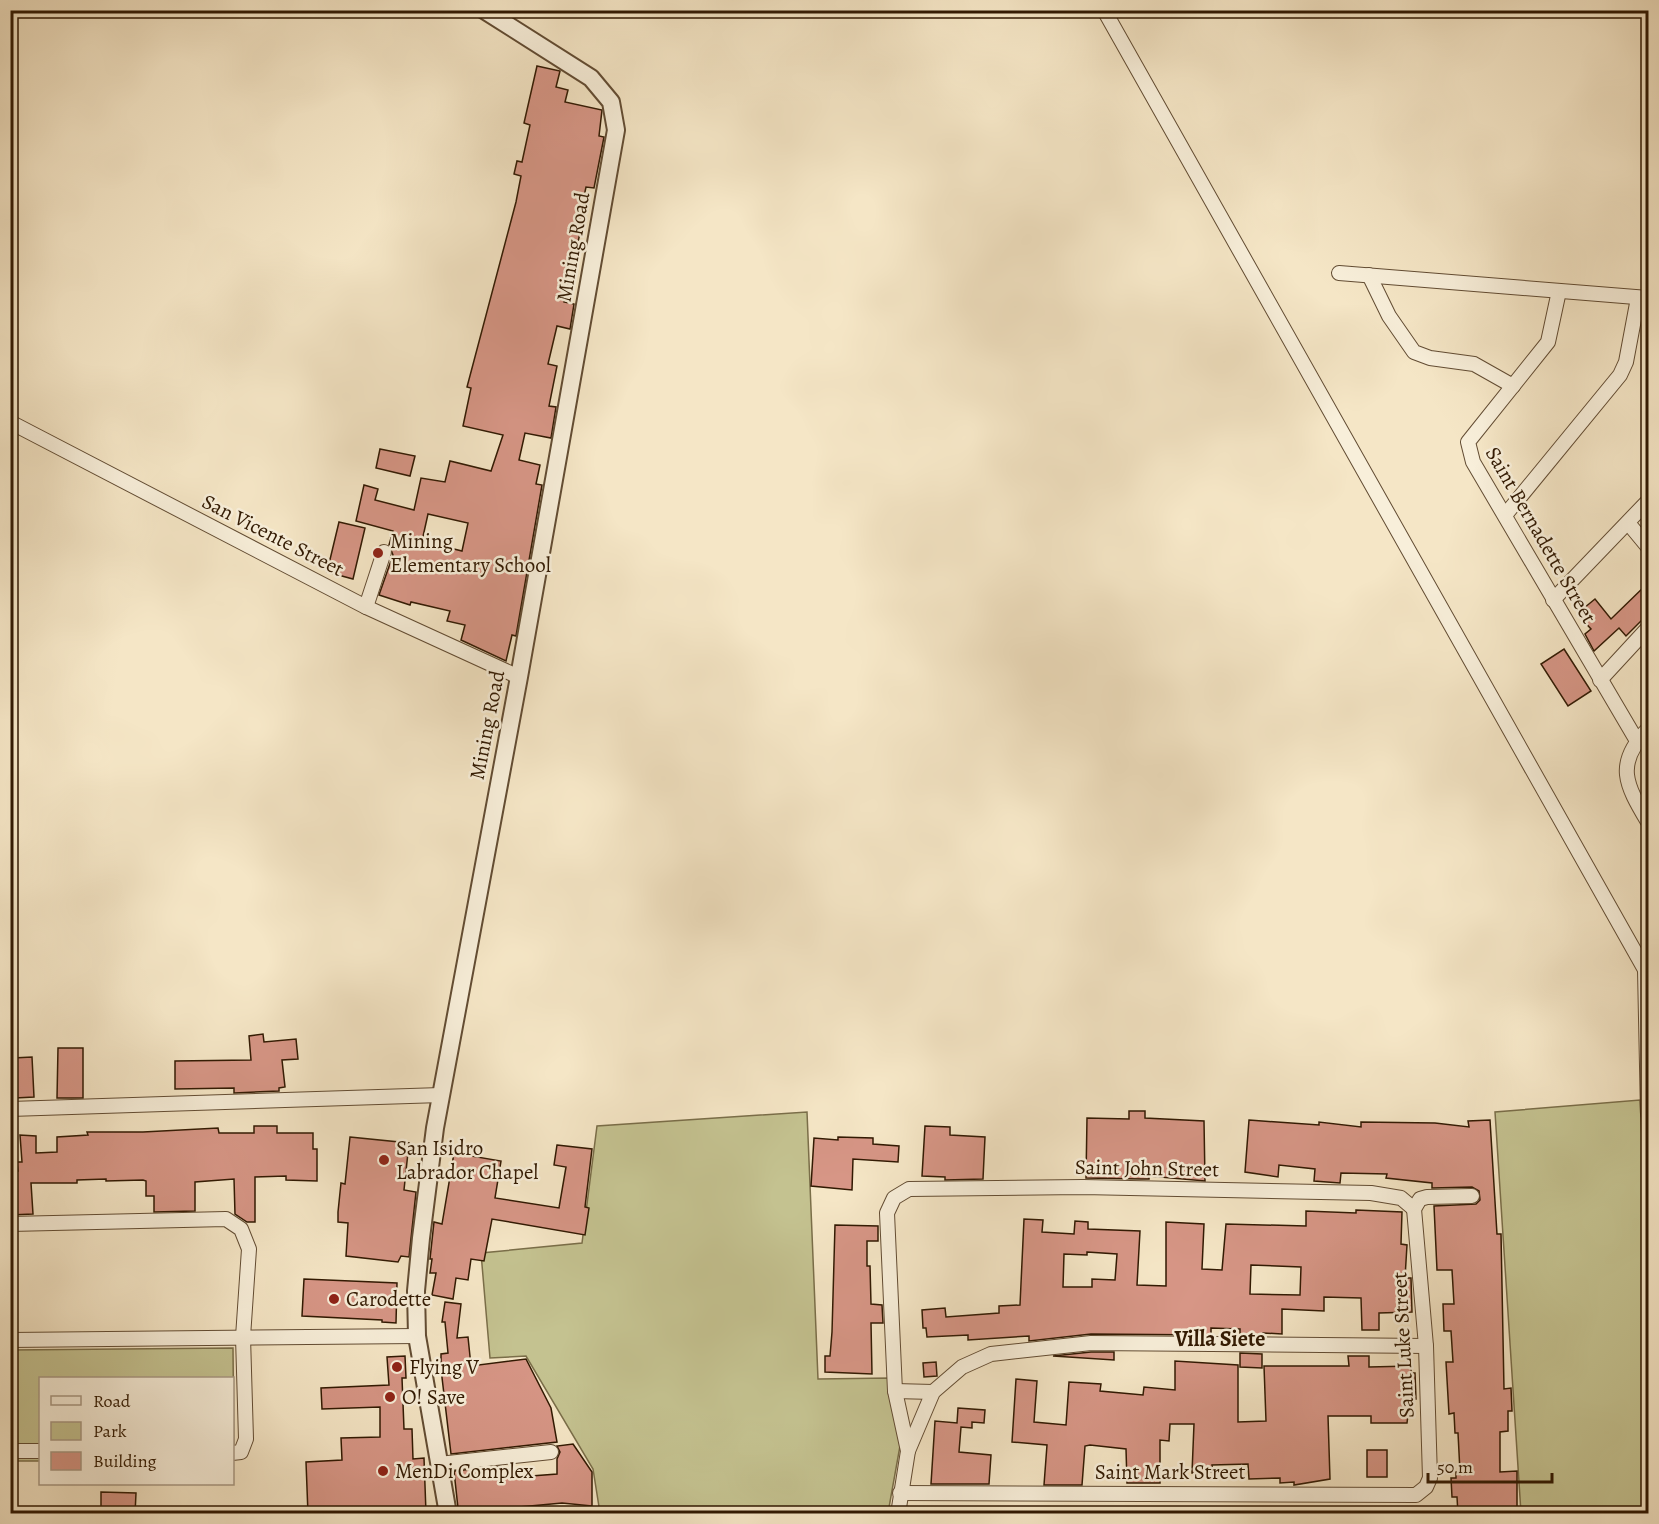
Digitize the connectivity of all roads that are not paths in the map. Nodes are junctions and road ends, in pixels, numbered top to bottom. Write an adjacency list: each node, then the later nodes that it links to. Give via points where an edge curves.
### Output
1 (484, 10): 17 (street, Mining Road, via 591,78 611,102 616,130)
2 (1104, 10): 22 (street)
3 (1339, 273): 4 (street)
4 (1369, 275): 5 (street); 7 (street, via 1389,316 1414,352 1474,364)
5 (1559, 291): 6 (street); 7 (street, Saint Bernadette Street, via 1548,342)
6 (1643, 298): 10 (street, via 1620,375)
7 (1513, 386): 10 (street, Saint Bernadette Street, via 1467,442 1473,462)
8 (10, 423): 15 (street, San Vicente Street)
9 (1648, 501): 11 (street)
10 (1506, 514): 14 (street, Saint Bernadette Street)
11 (1629, 524): 12 (street); 14 (street)
12 (1648, 547)
13 (384, 552): 15 (street)
14 (1553, 600): 18 (street, Saint Bernadette Street)
15 (366, 607): 17 (street, San Vicente Street)
16 (1648, 628): 18 (street)
17 (519, 678): 24 (street, Mining Road)
18 (1600, 680): 20 (street, Saint Bernadette Street)
19 (1648, 729): 20 (street)
20 (1637, 741): 21 (street, via 1626,777)
21 (1648, 822)
22 (1647, 973): 23 (street)
23 (1647, 1009): 26 (street)
24 (441, 1095): 25 (street); 30 (street, Mining Road, via 421,1238)
25 (10, 1109)
26 (1648, 1114)
27 (1472, 1196): 28 (street, via 1426,1197)
28 (1414, 1209): 33 (street, Saint Luke Street); 34 (street, Saint John Street, via 1401,1198 1371,1193 1059,1187 909,1189 894,1198 886,1213)
29 (10, 1224): 31 (street, via 226,1219 241,1229 249,1250)
30 (417, 1336): 31 (street); 41 (street, Mining Road)
31 (243, 1337): 32 (street); 40 (street, via 246,1439)
32 (10, 1340)
33 (1426, 1346): 35 (street, via 1091,1343 991,1354 962,1367); 42 (street, Saint Luke Street)
34 (895, 1391): 35 (street); 38 (street)
35 (933, 1392): 38 (street)
36 (10, 1451): 37 (street)
37 (39, 1451)
38 (908, 1451): 43 (street)
39 (551, 1452): 41 (street)
40 (237, 1453)
41 (439, 1464): 44 (street, Mining Road)
42 (1430, 1478): 43 (street, Saint Mark Street, via 1416,1495)
43 (900, 1493): 45 (street)
44 (448, 1514)
45 (898, 1514)

